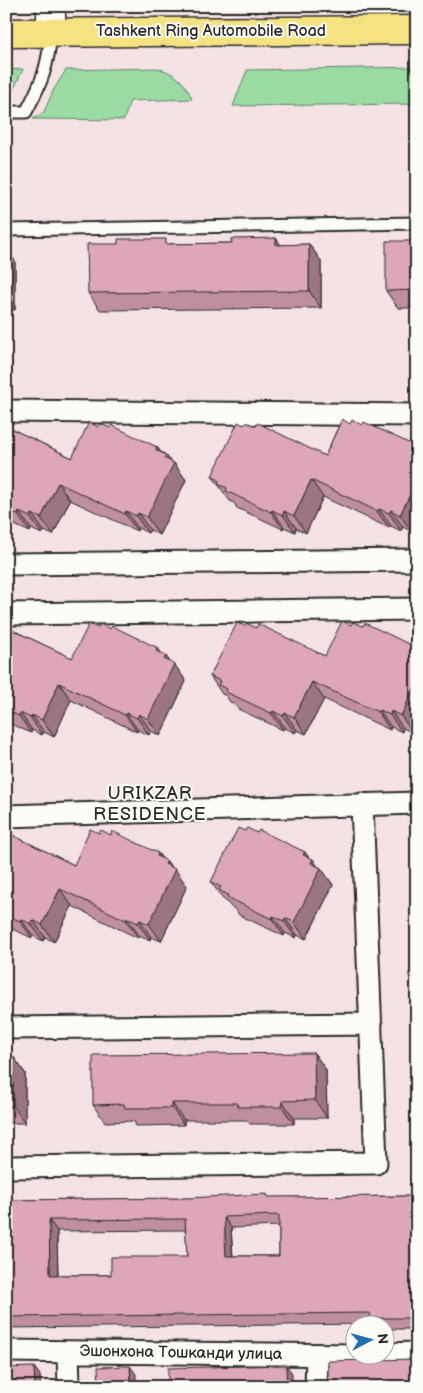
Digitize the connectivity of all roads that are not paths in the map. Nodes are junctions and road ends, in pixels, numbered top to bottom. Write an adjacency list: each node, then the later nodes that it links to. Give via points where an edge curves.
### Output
1 (378, 18): 2 (highway, Tashkent Ring Automobile Road); 3 (highway, Tashkent Ring Automobile Road)
2 (51, 19): 4 (highway, Tashkent Ring Automobile Road); 5 (lane, via 49,58 40,86 26,112)
3 (417, 30)
4 (6, 33)
5 (6, 112)
6 (417, 223): 7 (lane)
7 (6, 230)
8 (6, 411): 9 (street)
9 (417, 415)
10 (417, 560): 11 (street)
11 (6, 564)
12 (417, 608): 13 (street)
13 (6, 614)
14 (417, 803): 15 (street)
15 (362, 804): 16 (street); 17 (street)
16 (6, 816)
17 (371, 1024): 18 (street); 19 (street, via 376,1163)
18 (6, 1028)
19 (6, 1167)
20 (6, 1351): 21 (street, Эшонхона Тошканди улица)
21 (68, 1352): 25 (street, Эшонхона Тошканди улица); 26 (street)
22 (396, 1354): 23 (street)
23 (417, 1354)
24 (346, 1355): 25 (street, Эшонхона Тошканди улица)
25 (317, 1356): 27 (street)
26 (69, 1387)
27 (316, 1387)

